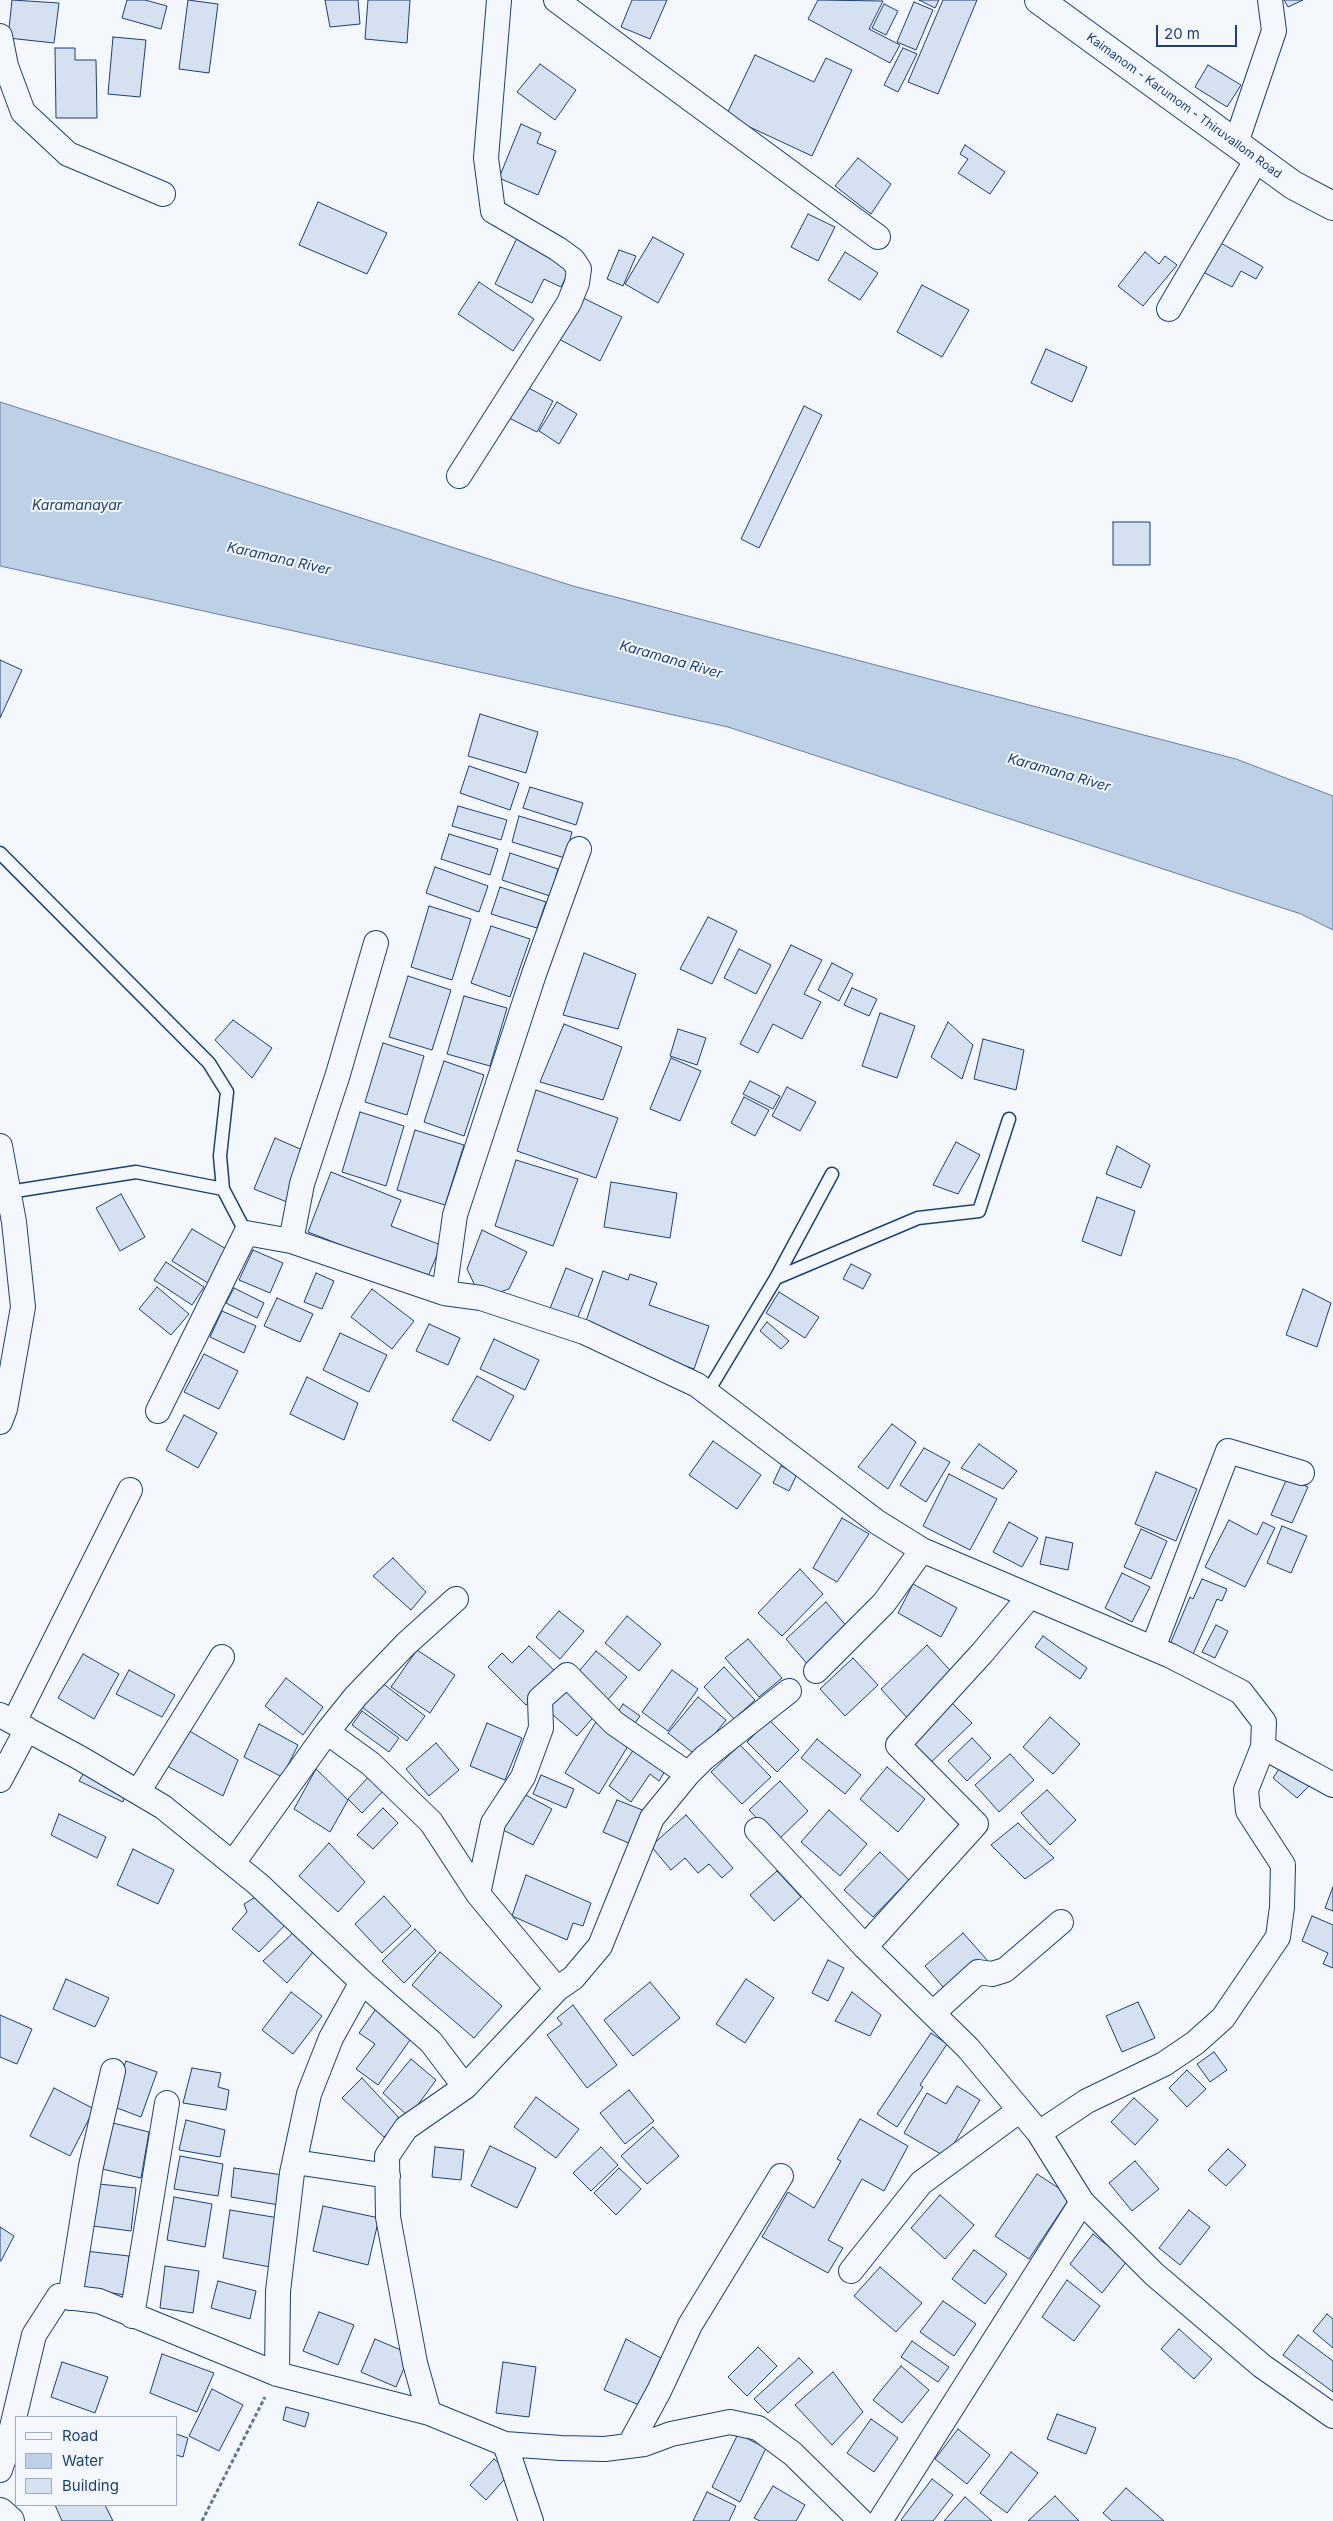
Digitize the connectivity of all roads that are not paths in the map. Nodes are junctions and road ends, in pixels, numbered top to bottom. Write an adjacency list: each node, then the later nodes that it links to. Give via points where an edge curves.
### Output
1 (499, 0): 11 (street, via 486,158 493,211 573,260 579,269 578,283 569,303)
2 (556, 0): 9 (street)
3 (1039, 0): 6 (main road, Kaimanom - Karumom - Thiruvallom Road)
4 (1270, 0): 6 (street, via 1274,31)
5 (0, 36): 7 (street, via 6,66 23,112 68,154)
6 (1247, 151): 8 (main road, Kaimanom - Karumom - Thiruvallom Road, via 1293,185); 10 (street)
7 (163, 194)
8 (1333, 206)
9 (878, 237)
10 (1169, 309)
11 (459, 476)
12 (579, 849): 23 (street, via 534,974 455,1215)
13 (0, 852): 18 (lane, via 209,1064 227,1092 220,1156)
14 (376, 943): 21 (street, via 302,1184)
15 (1009, 1119): 22 (lane, via 978,1211 918,1218)
16 (0, 1146): 19 (street)
17 (832, 1174): 22 (lane)
18 (223, 1189): 19 (lane, via 136,1172); 20 (lane)
19 (9, 1192): 26 (street, via 23,1307)
20 (246, 1233): 21 (street); 25 (street)
21 (291, 1242): 23 (street)
22 (776, 1278): 24 (lane)
23 (444, 1293): 24 (street, via 481,1298 584,1332 697,1385)
24 (707, 1393): 29 (street, via 877,1522)
25 (158, 1411)
26 (0, 1422)
27 (1302, 1473): 32 (street, via 1228,1451)
28 (130, 1490): 36 (street)
29 (922, 1550): 30 (street); 34 (street, via 884,1603)
30 (1030, 1596): 32 (street); 47 (street, via 898,1745 976,1824)
31 (456, 1599): 37 (street, via 406,1644)
32 (1153, 1648): 38 (street, via 1241,1692 1264,1722)
33 (222, 1657): 42 (street)
34 (816, 1671)
35 (789, 1691): 39 (street)
36 (13, 1722): 40 (street); 42 (street)
37 (327, 1732): 44 (street); 45 (street, via 372,1764 431,1822)
38 (1264, 1747): 41 (street); 55 (street, via 1246,1790 1248,1811 1283,1865 1278,1937 1223,2018 1195,2043 1164,2064 1087,2101)
39 (688, 1774): 45 (street, via 614,1723 567,1675 540,1699 541,1728 523,1776 493,1823); 49 (street, via 652,1818 600,1946 573,1978)
40 (0, 1780)
41 (1333, 1785)
42 (138, 1792): 44 (street, via 163,1807)
43 (757, 1830): 47 (street)
44 (233, 1863): 48 (street)
45 (478, 1894): 49 (street)
46 (1061, 1922): 50 (street, via 1004,1970 992,1974 978,1972)
47 (865, 1947): 50 (street)
48 (362, 1982): 52 (street, via 431,2042); 56 (street, via 331,2038 309,2094)
49 (557, 1989): 52 (street)
50 (933, 2013): 54 (street, via 968,2048)
51 (113, 2072): 61 (street, via 91,2166)
52 (465, 2087): 57 (street, via 406,2128 388,2156)
53 (167, 2103): 62 (street)
54 (1020, 2110): 55 (street); 60 (street, via 921,2184)
55 (1039, 2133): 59 (street)
56 (295, 2162): 57 (street); 63 (street, via 278,2291)
57 (388, 2176): 64 (street, via 388,2217)
58 (781, 2176): 67 (street, via 690,2325)
59 (1082, 2202): 65 (street, via 1154,2274 1262,2366); 73 (street)
60 (851, 2271)
61 (70, 2298): 62 (street, via 99,2302); 68 (street, via 59,2296 34,2335)
62 (132, 2316): 63 (street)
63 (277, 2374): 64 (street)
64 (429, 2413): 66 (street)
65 (1333, 2416)
66 (505, 2444): 67 (street, via 580,2449); 71 (street)
67 (629, 2446): 72 (street, via 730,2422 758,2428 793,2454)
68 (0, 2470)
69 (0, 2512): 70 (main road)
70 (10, 2521)
71 (531, 2521)
72 (861, 2521)
73 (880, 2521)

